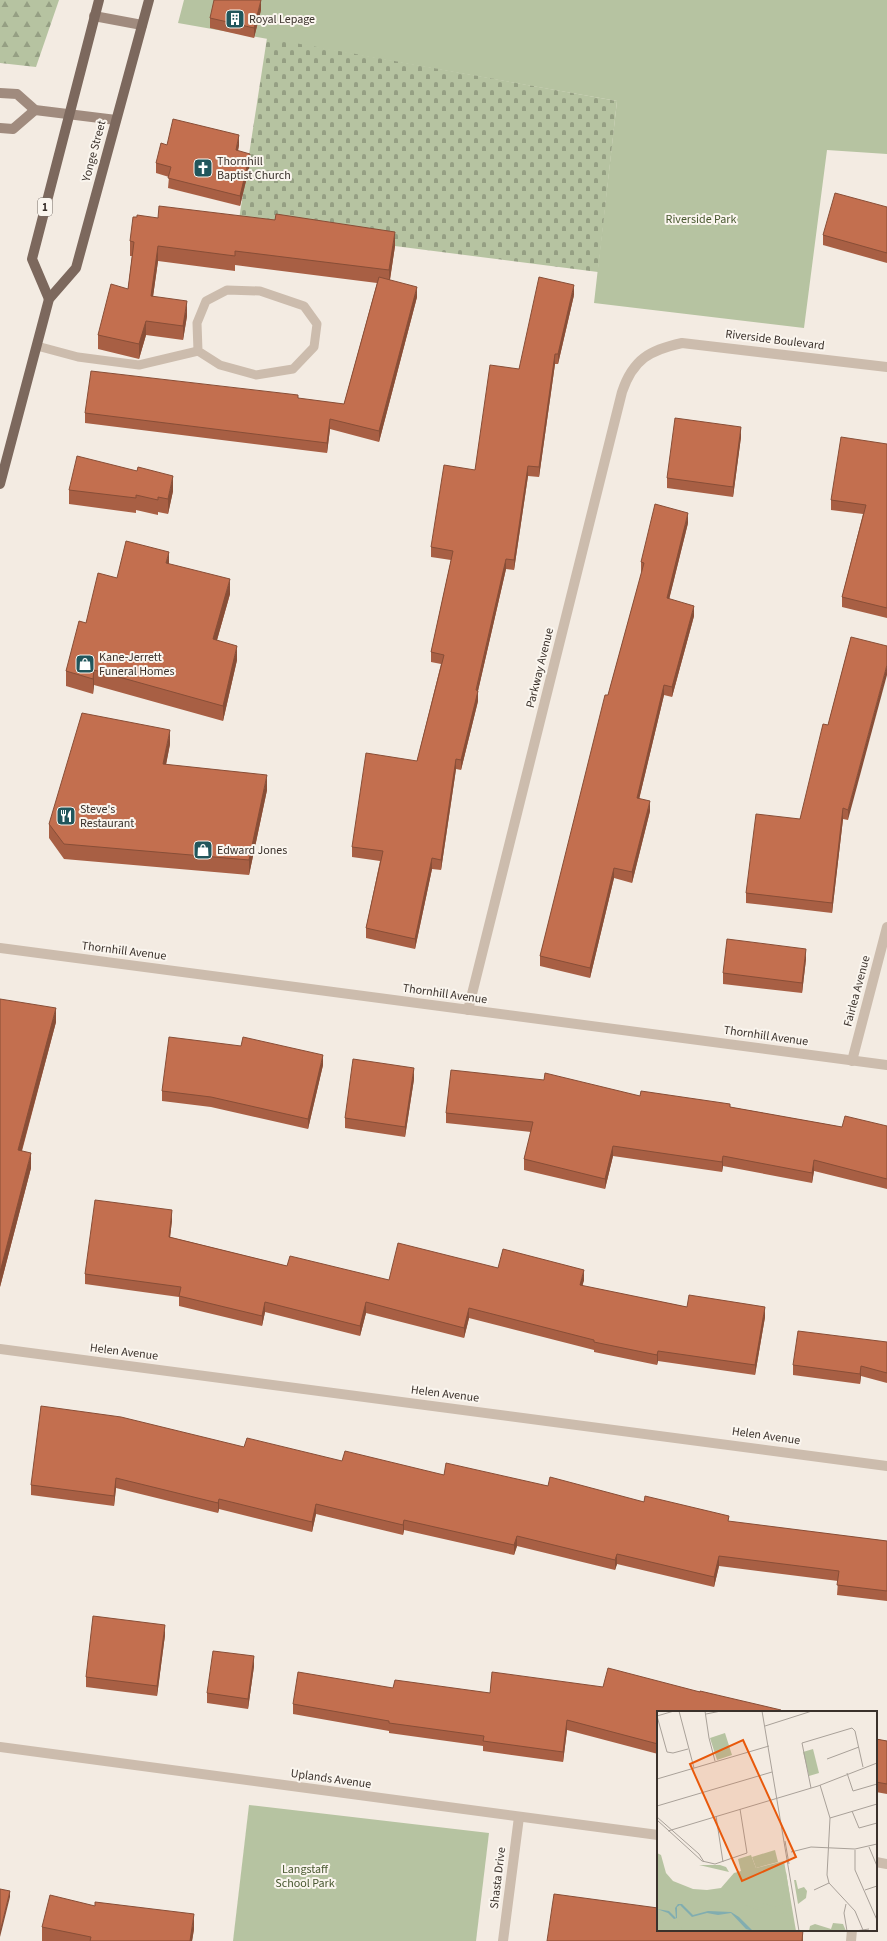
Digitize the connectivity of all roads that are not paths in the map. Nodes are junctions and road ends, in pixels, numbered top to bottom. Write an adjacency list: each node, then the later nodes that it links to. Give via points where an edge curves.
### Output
1 (99, 0): 3 (main road, 1)
2 (149, 0): 4 (main road, Yonge Street)
3 (94, 16): 4 (street); 7 (main road, 1)
4 (142, 25): 8 (main road, Yonge Street)
5 (0, 93): 6 (street, via 17,94)
6 (35, 110): 7 (street); 9 (street, via 13,129)
7 (69, 113): 8 (street); 10 (main road, 1, via 32,259)
8 (116, 120): 10 (main road, Yonge Street, via 76,268)
9 (0, 128)
10 (49, 300): 11 (main road, Yonge Street)
11 (37, 346): 13 (lane, via 78,357 139,365); 15 (main road, Yonge Street)
12 (661, 348): 14 (street, Riverside Boulevard, via 682,343); 18 (street, Parkway Avenue, via 650,353 633,368 622,392)
13 (198, 351): 13 (lane, via 197,323 206,301 227,290 260,292 304,306 317,324 314,347 293,369 256,375 220,365)
14 (887, 367)
15 (0, 484)
16 (887, 927): 19 (street, Fairlea Avenue)
17 (0, 948): 18 (street, Thornhill Avenue)
18 (468, 1010): 19 (street, Thornhill Avenue)
19 (852, 1061): 20 (street, Thornhill Avenue)
20 (887, 1065)
21 (0, 1349): 22 (street, Helen Avenue)
22 (887, 1466)
23 (0, 1747): 24 (street, Uplands Avenue)
24 (519, 1818): 25 (street, Uplands Avenue); 29 (street, Shasta Drive)
25 (657, 1835)
26 (877, 1862): 27 (street)
27 (887, 1864)
28 (852, 1931): 30 (street)
29 (503, 1941)
30 (851, 1941)

